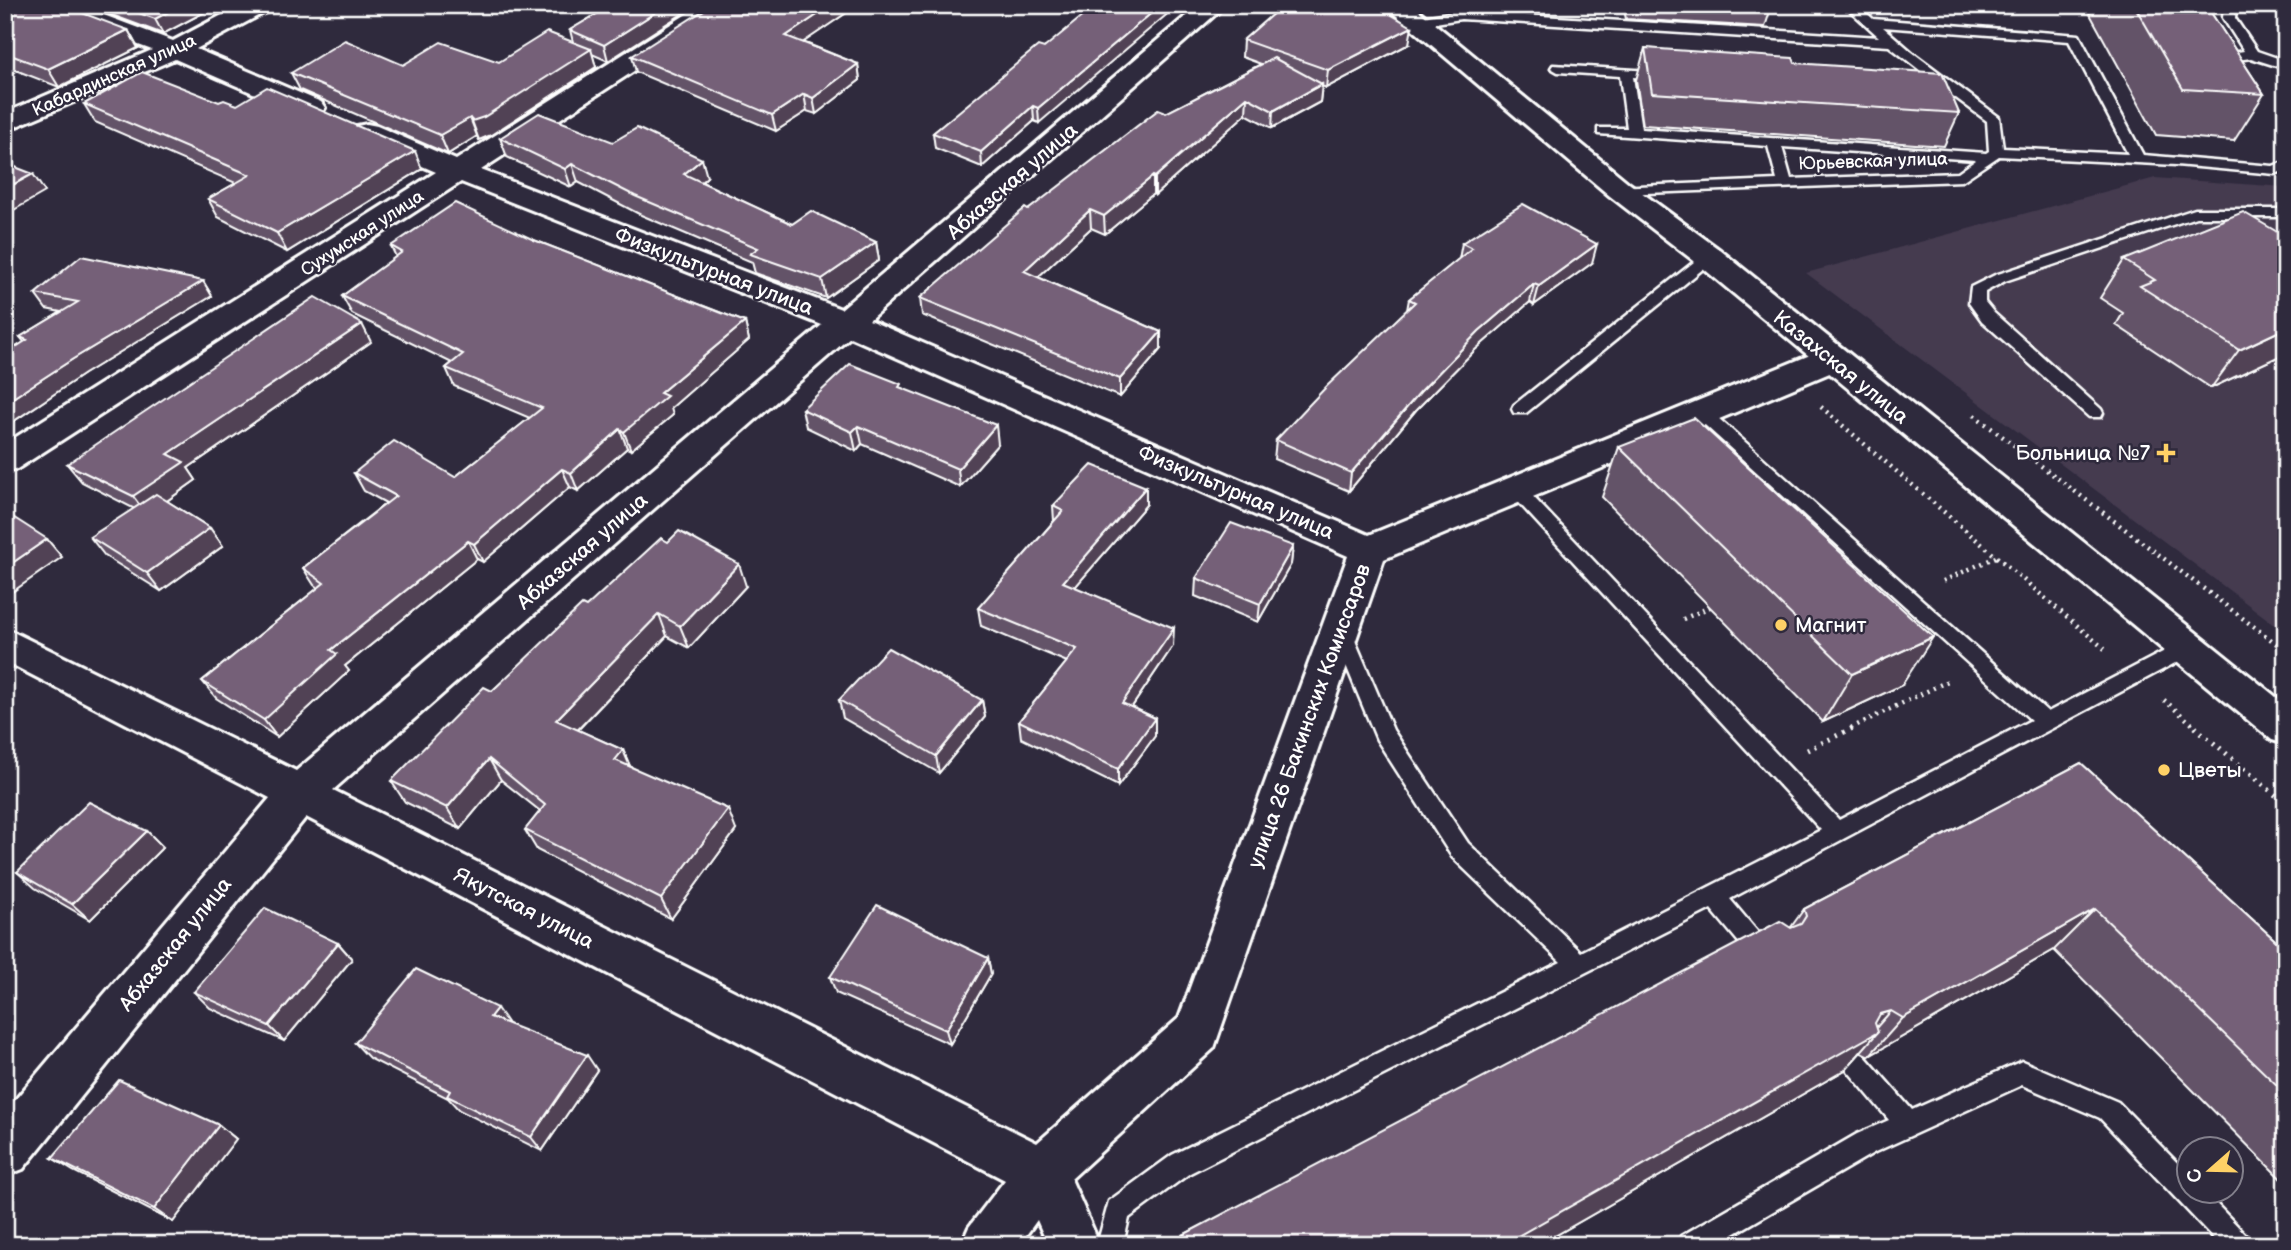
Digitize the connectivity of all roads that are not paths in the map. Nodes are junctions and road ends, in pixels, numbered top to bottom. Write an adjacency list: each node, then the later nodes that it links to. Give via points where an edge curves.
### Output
1 (53, 5): 11 (street, Физкультурная улица)
2 (260, 5): 11 (street, Кабардинская улица)
3 (719, 5): 26 (street, Сухумская улица)
4 (1214, 5): 33 (street, Абхазская улица)
5 (1850, 5): 8 (lane)
6 (2230, 5): 12 (lane, via 2229,18)
7 (1406, 13): 9 (lane); 28 (street, Казахская улица)
8 (1869, 22): 9 (lane); 24 (lane, via 2074,38)
9 (1891, 42): 18 (lane)
10 (2204, 48): 12 (lane, via 2223,58)
11 (175, 50): 19 (street, Кабардинская улица); 26 (street, Физкультурная улица)
12 (2252, 54): 13 (lane)
13 (2286, 65)
14 (1558, 68): 15 (lane)
15 (1626, 72): 16 (lane); 21 (lane)
16 (1678, 76)
17 (1904, 90): 18 (lane)
18 (1958, 94): 23 (lane, via 1994,120)
19 (5, 123)
20 (1603, 131): 21 (lane)
21 (1635, 133): 22 (lane)
22 (1774, 142): 23 (lane); 27 (lane)
23 (1993, 155): 24 (lane); 27 (lane, Юрьевская улица, via 1962,177)
24 (2138, 159): 25 (lane, via 2275,170)
25 (2286, 165)
26 (458, 171): 33 (street, Физкультурная улица); 38 (street, Сухумская улица)
27 (1785, 184): 28 (lane, Юрьевская улица)
28 (1620, 190): 32 (street, Казахская улица)
29 (2195, 213): 30 (lane); 31 (lane); 37 (lane, via 2000,278 1977,290 1977,303 1989,317)
30 (2286, 213)
31 (2218, 226)
32 (1709, 257): 34 (street, Казахская улица); 35 (lane)
33 (848, 323): 40 (street, Физкультурная улица); 46 (street, Абхазская улица)
34 (1832, 359): 36 (street, улица 26 Бакинских Комиссаров); 43 (street, Казахская улица)
35 (1520, 409)
36 (1702, 413): 39 (street, улица 26 Бакинских Комиссаров); 44 (lane)
37 (2095, 413)
38 (5, 460)
39 (1516, 489): 40 (street, улица 26 Бакинских Комиссаров); 47 (lane)
40 (1369, 550): 41 (street, улица 26 Бакинских Комиссаров)
41 (1340, 628): 50 (lane, via 1384,734 1460,850); 54 (street, улица 26 Бакинских Комиссаров, via 1197,1032)
42 (5, 643): 46 (street, Якутская улица)
43 (2187, 648): 44 (lane); 45 (street, Казахская улица)
44 (2046, 722): 47 (lane)
45 (2286, 728)
46 (299, 794): 53 (street, Абхазская улица); 54 (street, Якутская улица)
47 (1836, 832): 48 (lane)
48 (1713, 896): 49 (lane); 50 (lane)
49 (1764, 956)
50 (1578, 964): 57 (lane, via 1181,1164 1118,1210)
51 (1856, 1063): 52 (lane)
52 (1908, 1124): 58 (lane, via 1866,1143); 59 (lane, via 2022,1073 2109,1110)
53 (5, 1152)
54 (1042, 1172): 55 (street, улица 26 Бакинских Комиссаров); 56 (street)
55 (987, 1245)
56 (1074, 1245)
57 (1110, 1245)
58 (1690, 1245)
59 (2238, 1245)

